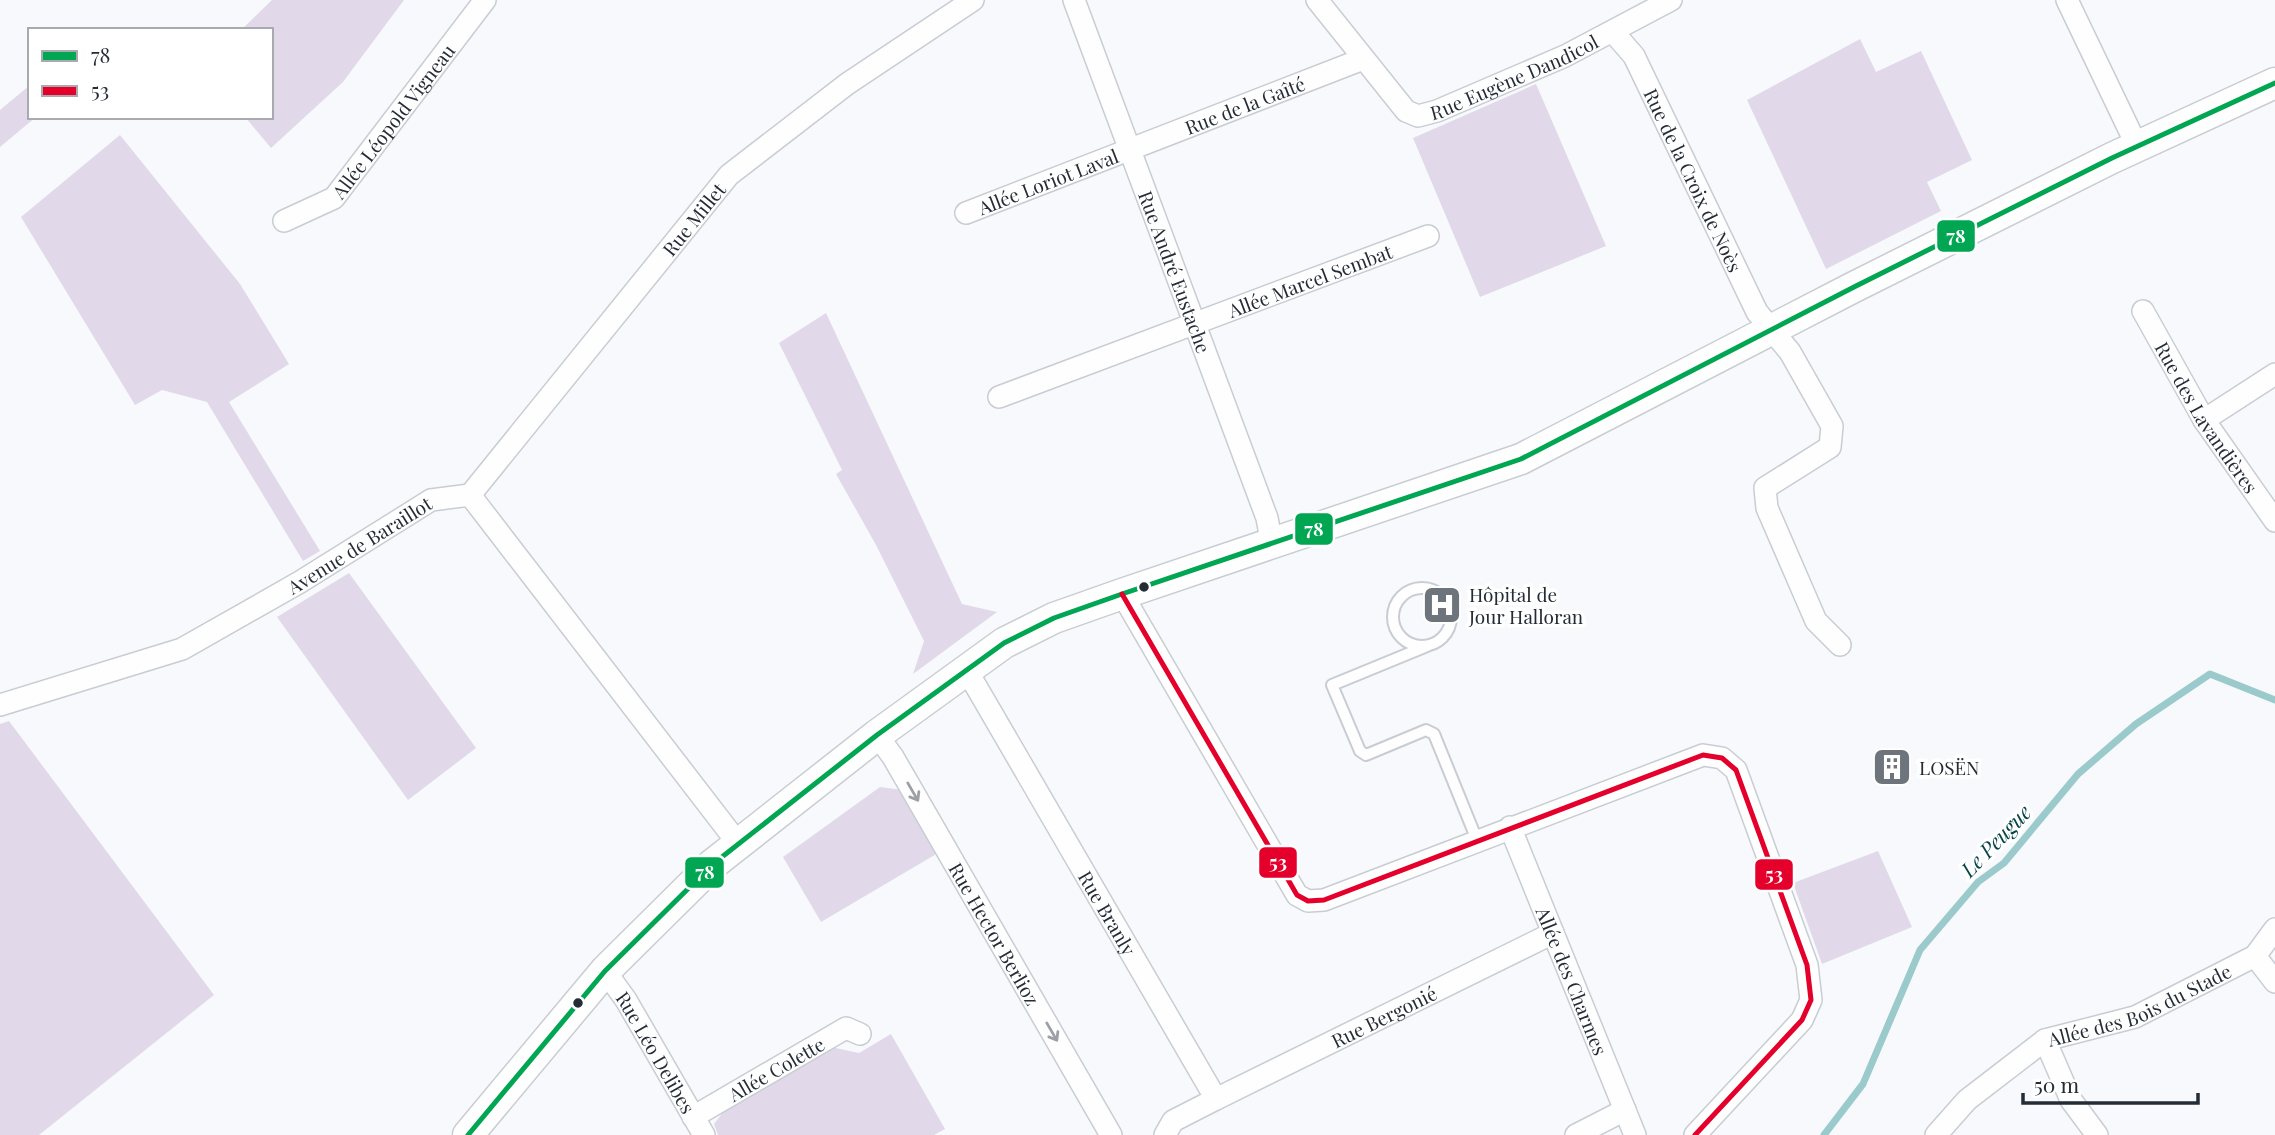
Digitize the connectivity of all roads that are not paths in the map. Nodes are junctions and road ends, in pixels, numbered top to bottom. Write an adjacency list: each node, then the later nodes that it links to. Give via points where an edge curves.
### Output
1 (485, 0): 13 (street, Allée Léopold Vigneau, via 334,198)
2 (973, 0): 21 (street, Rue Millet, via 846,83 729,175)
3 (1074, 0): 11 (street, Rue André Eustache)
4 (1317, 0): 8 (street, Rue Eugène Dandicol)
5 (1671, 0): 7 (street, Rue Eugène Dandicol)
6 (2067, 0): 10 (street)
7 (1614, 33): 8 (street, Rue Eugène Dandicol, via 1418,116 1406,111); 17 (street, Rue de la Croix de Noès, via 1634,56 1745,289)
8 (1363, 59): 11 (street, Rue de la Gaîté)
9 (2275, 83): 10 (street)
10 (2137, 146): 17 (street)
11 (1129, 151): 12 (street, Allée Loriot Laval); 16 (street, Rue André Eustache)
12 (966, 213)
13 (284, 221)
14 (1428, 236): 16 (street, Allée Marcel Sembat)
15 (2143, 311): 20 (street, Rue des Lavandières)
16 (1194, 324): 19 (street, Allée Marcel Sembat); 23 (street, Rue André Eustache, via 1267,518)
17 (1772, 328): 23 (street, via 1521,459); 25 (street, Rue de la Croix de Noès, via 1832,426 1830,447 1765,488 1767,508 1816,621)
18 (2275, 374): 20 (street)
19 (999, 397)
20 (2204, 420): 22 (street, Rue des Lavandières)
21 (470, 495): 28 (street, Avenue de Baraillot, via 431,500 182,649); 32 (street)
22 (2275, 521)
23 (1272, 545): 24 (street)
24 (1122, 594): 27 (street, via 1054,618); 31 (street, via 1297,895 1308,901 1324,900)
25 (1840, 645)
26 (1427, 646): 26 (lane, via 1446,637 1451,610 1441,594 1414,589 1394,609 1395,628 1408,643); 31 (lane, via 1332,685 1360,751 1366,755 1426,730 1434,734)
27 (966, 669): 29 (street); 40 (street, Rue Branly)
28 (0, 705)
29 (877, 735): 32 (street); 44 (street, Rue Hector Berlioz, one-way to 44)
30 (1510, 827): 31 (street); 34 (street, Allée des Charmes); 48 (street, via 1703,755 1722,758 1736,769 1807,965 1811,1000 1802,1020)
31 (1477, 840)
32 (737, 842): 36 (street)
33 (2275, 929): 35 (street, Allée des Bois du Stade)
34 (1553, 933): 40 (street, Rue Bergonié); 41 (street, Allée des Charmes)
35 (2255, 956): 37 (street, Allée des Bois du Stade); 39 (street, Allée des Bois du Stade, via 2135,1017)
36 (605, 971): 42 (street, Rue Léo Delibes); 43 (street)
37 (2275, 982)
38 (860, 1034): 42 (street, Allée Colette, via 846,1028)
39 (2045, 1040): 49 (street, via 1967,1100); 50 (street, Allée des Bois du Stade, via 2071,1100)
40 (1216, 1099): 45 (street, via 1173,1121)
41 (1625, 1110): 46 (street); 47 (street, Allée des Charmes)
42 (699, 1126)
43 (468, 1135)
44 (1111, 1135)
45 (1165, 1135)
46 (1576, 1135)
47 (1635, 1135)
48 (1695, 1135)
49 (1936, 1135)
50 (2097, 1135)

